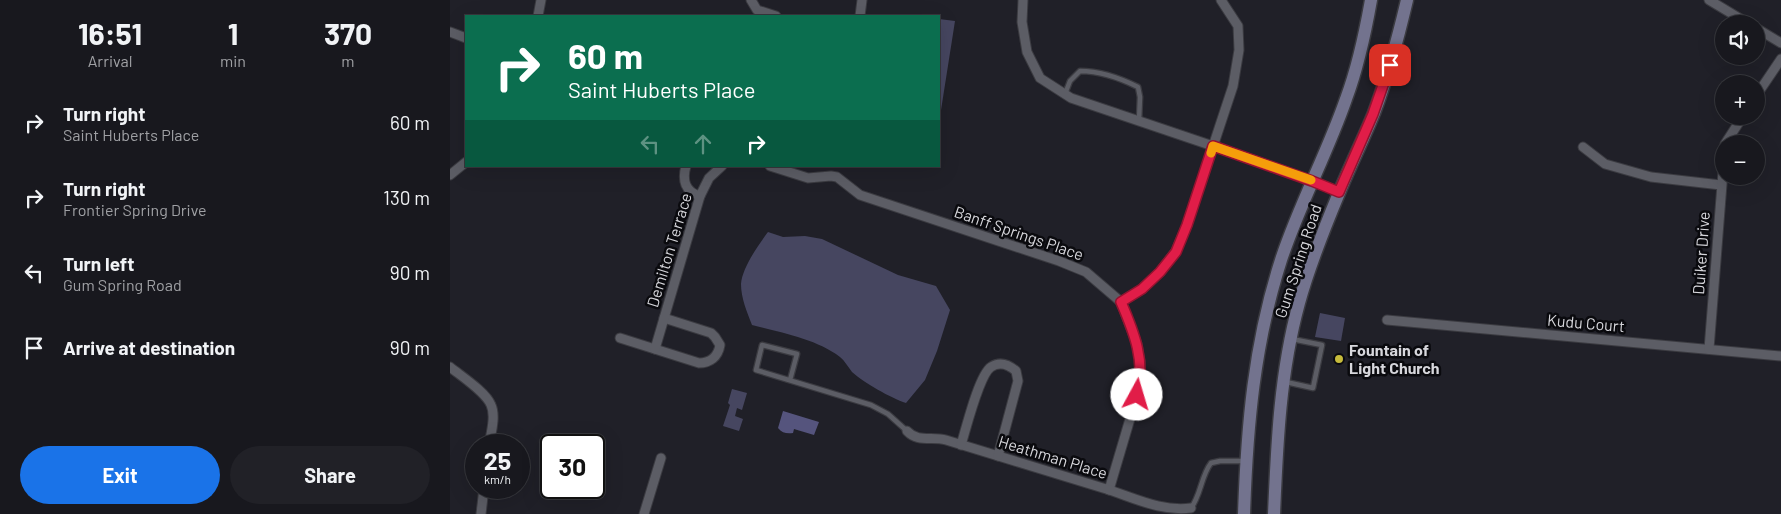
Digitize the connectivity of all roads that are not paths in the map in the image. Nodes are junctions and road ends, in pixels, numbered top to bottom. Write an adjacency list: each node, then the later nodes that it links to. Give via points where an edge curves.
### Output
1 (541, 0): 9 (street)
2 (751, 0): 10 (street, via 757,10)
3 (862, 0): 11 (street)
4 (1023, 0): 19 (street, via 1022,22 1027,52 1040,78)
5 (1221, 0): 21 (street, via 1238,26 1239,50 1233,86)
6 (1371, 0): 28 (main road, Gum Spring Road, via 1356,70)
7 (1407, 0): 31 (main road, Gum Spring Road, via 1386,80)
8 (1710, 0): 12 (street)
9 (538, 15)
10 (773, 15)
11 (860, 15)
12 (1734, 15)
13 (450, 32): 15 (street)
14 (1765, 33): 16 (street)
15 (465, 38)
16 (1781, 43)
17 (1781, 59): 18 (street)
18 (1765, 83)
19 (1064, 94): 20 (street); 20 (lane, via 1070,81 1080,72 1093,71 1128,82 1138,87)
20 (1139, 121): 21 (street)
21 (1213, 146): 28 (street); 33 (street, via 1176,252 1142,289)
22 (1583, 147): 29 (street, via 1605,164 1651,177)
23 (465, 163): 27 (street)
24 (686, 167): 32 (street, via 686,185 692,193)
25 (721, 167): 32 (street, Demilton Terrace, via 709,178)
26 (773, 167): 33 (street, Banff Springs Place, via 803,177 837,177 860,195 1068,265 1086,272)
27 (450, 176)
28 (1312, 181): 31 (street); 49 (main road, Gum Spring Road, via 1281,261 1260,335)
29 (1715, 184)
30 (1721, 185): 39 (street, Duiker Drive)
31 (1339, 192): 37 (main road, Gum Spring Road, via 1299,303)
32 (700, 196): 34 (street, Demilton Terrace)
33 (1121, 302): 50 (street, Banff Springs Place, via 1137,344 1140,385)
34 (664, 318): 38 (street, Demilton Terrace); 38 (street, via 711,334 718,341 719,350 714,358 699,363)
35 (1388, 320): 39 (street, Kudu Court)
36 (620, 338): 38 (street)
37 (1290, 339): 43 (main road, Gum Spring Road); 43 (lane, via 1322,345 1313,388)
38 (654, 349)
39 (1709, 349): 40 (street, Kudu Court)
40 (1781, 356)
41 (450, 367): 45 (street, via 491,404)
42 (790, 380): 42 (lane, via 756,370 762,345 797,354); 44 (lane, via 871,405 888,414)
43 (1284, 381): 56 (main road, Gum Spring Road)
44 (907, 431): 46 (street, Heathman Place, via 919,439 941,439)
45 (490, 434)
46 (961, 445): 47 (street, Heathman Place); 47 (street, via 982,379 990,368 998,364 1008,365 1016,371 1018,381)
47 (998, 456): 50 (street, Heathman Place)
48 (661, 458): 54 (street)
49 (1247, 462): 52 (lane, via 1220,460 1211,463); 55 (main road, Gum Spring Road)
50 (1109, 490): 52 (street, Heathman Place, via 1158,507)
51 (483, 499): 53 (street)
52 (1191, 508)
53 (481, 514)
54 (644, 514)
55 (1244, 514)
56 (1274, 514)

